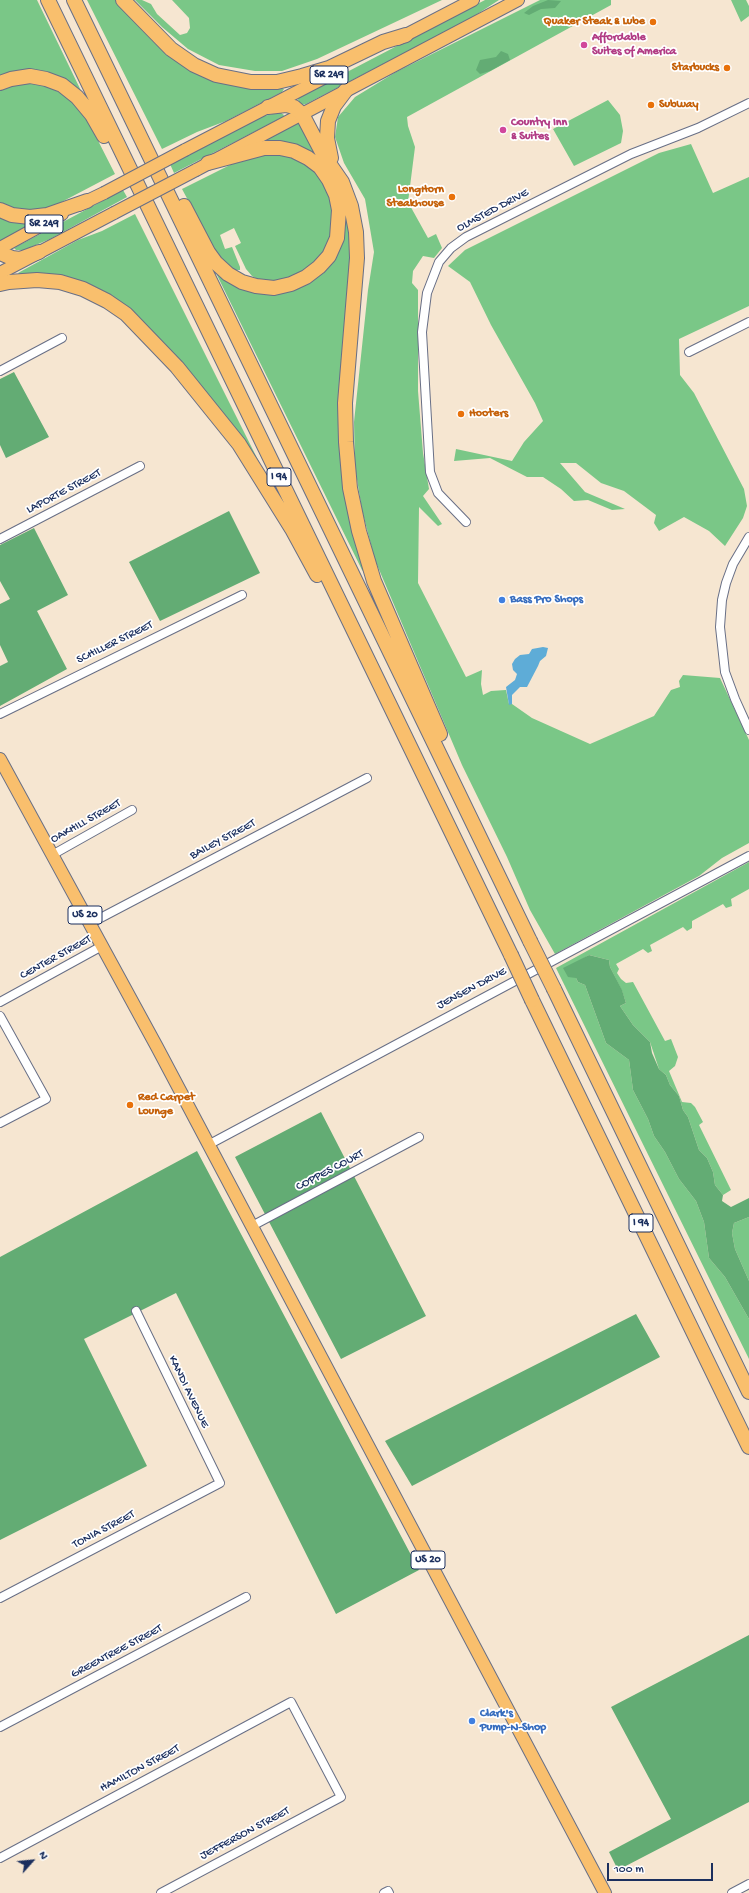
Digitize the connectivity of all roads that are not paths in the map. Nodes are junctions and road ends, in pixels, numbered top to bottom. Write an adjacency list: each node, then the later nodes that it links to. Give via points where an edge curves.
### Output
1 (48, 0): 20 (highway, I 94)
2 (74, 0): 12 (highway, I 94)
3 (123, 0): 6 (highway, via 171,49 194,65 216,75 251,82 277,82 329,68 383,42)
4 (473, 0): 6 (main road, SR 249)
5 (518, 0): 8 (main road, SR 249)
6 (406, 35): 10 (main road, SR 249)
7 (0, 83): 20 (highway, via 30,76 62,85 77,97 92,115 147,221)
8 (346, 90): 11 (main road, SR 249); 14 (highway, via 331,111 327,126 328,145)
9 (749, 103): 28 (street, OLMSTED DRIVE, via 698,128 631,154 466,237 451,248 439,262 427,293 422,332 429,467 438,493)
10 (268, 107): 11 (highway, via 286,105 294,107); 15 (main road, SR 249, bridge)
11 (302, 114): 13 (main road, SR 249); 14 (highway, via 324,156)
12 (137, 130): 13 (highway, via 183,203 208,252 228,274 242,282 274,288 291,284 319,268 337,238 340,224 336,195 320,168 294,151 280,148 264,148); 40 (highway, I 94)
13 (208, 163): 18 (main road, SR 249, bridge)
14 (337, 173): 40 (highway, via 351,206 357,239 345,428 348,478 359,531 379,594 495,852)
15 (87, 201): 16 (highway, via 47,215 30,217 12,215); 17 (main road, SR 249)
16 (0, 210)
17 (0, 248)
18 (39, 252): 19 (highway, via 20,259); 21 (main road, SR 249)
19 (0, 253)
20 (173, 258): 32 (highway, I 94)
21 (0, 273)
22 (0, 284): 32 (highway, via 36,280 60,282 83,289 126,314 150,337 239,444 292,529)
23 (749, 322): 25 (street)
24 (62, 338): 26 (street)
25 (689, 352)
26 (0, 371)
27 (140, 466): 30 (street, LAPORTE STREET)
28 (466, 522)
29 (749, 537): 34 (street, via 733,564 726,583 720,627 725,672)
30 (0, 539)
31 (242, 595): 33 (street, SCHILLER STREET)
32 (388, 702): 51 (highway, I 94, bridge)
33 (0, 714)
34 (749, 730)
35 (0, 759): 38 (main road, US 20)
36 (367, 778): 41 (street, BAILEY STREET)
37 (132, 810): 38 (street, OAKHILL STREET)
38 (52, 855): 41 (main road, US 20)
39 (749, 856): 47 (street, JENSEN DRIVE)
40 (521, 923): 50 (highway, I 94, bridge)
41 (89, 924): 42 (main road, US 20)
42 (102, 946): 43 (street, CENTER STREET); 47 (main road, US 20)
43 (0, 1002)
44 (0, 1016): 45 (street, via 46,1099)
45 (0, 1123)
46 (419, 1137): 48 (street, COPPES COURT)
47 (208, 1145): 48 (main road, US 20)
48 (252, 1226): 60 (main road, US 20)
49 (136, 1311): 52 (street, KANDI AVENUE)
50 (749, 1392)
51 (749, 1447)
52 (220, 1483): 54 (street, TONIA STREET)
53 (246, 1597): 55 (street, GREENTREE STREET)
54 (0, 1598)
55 (0, 1727)
56 (341, 1797): 57 (street, HAMILTON STREET, via 291,1702); 59 (street, JEFFERSON STREET)
57 (0, 1858)
58 (749, 1884): 61 (street)
59 (161, 1893)
60 (605, 1893)
61 (732, 1893)

